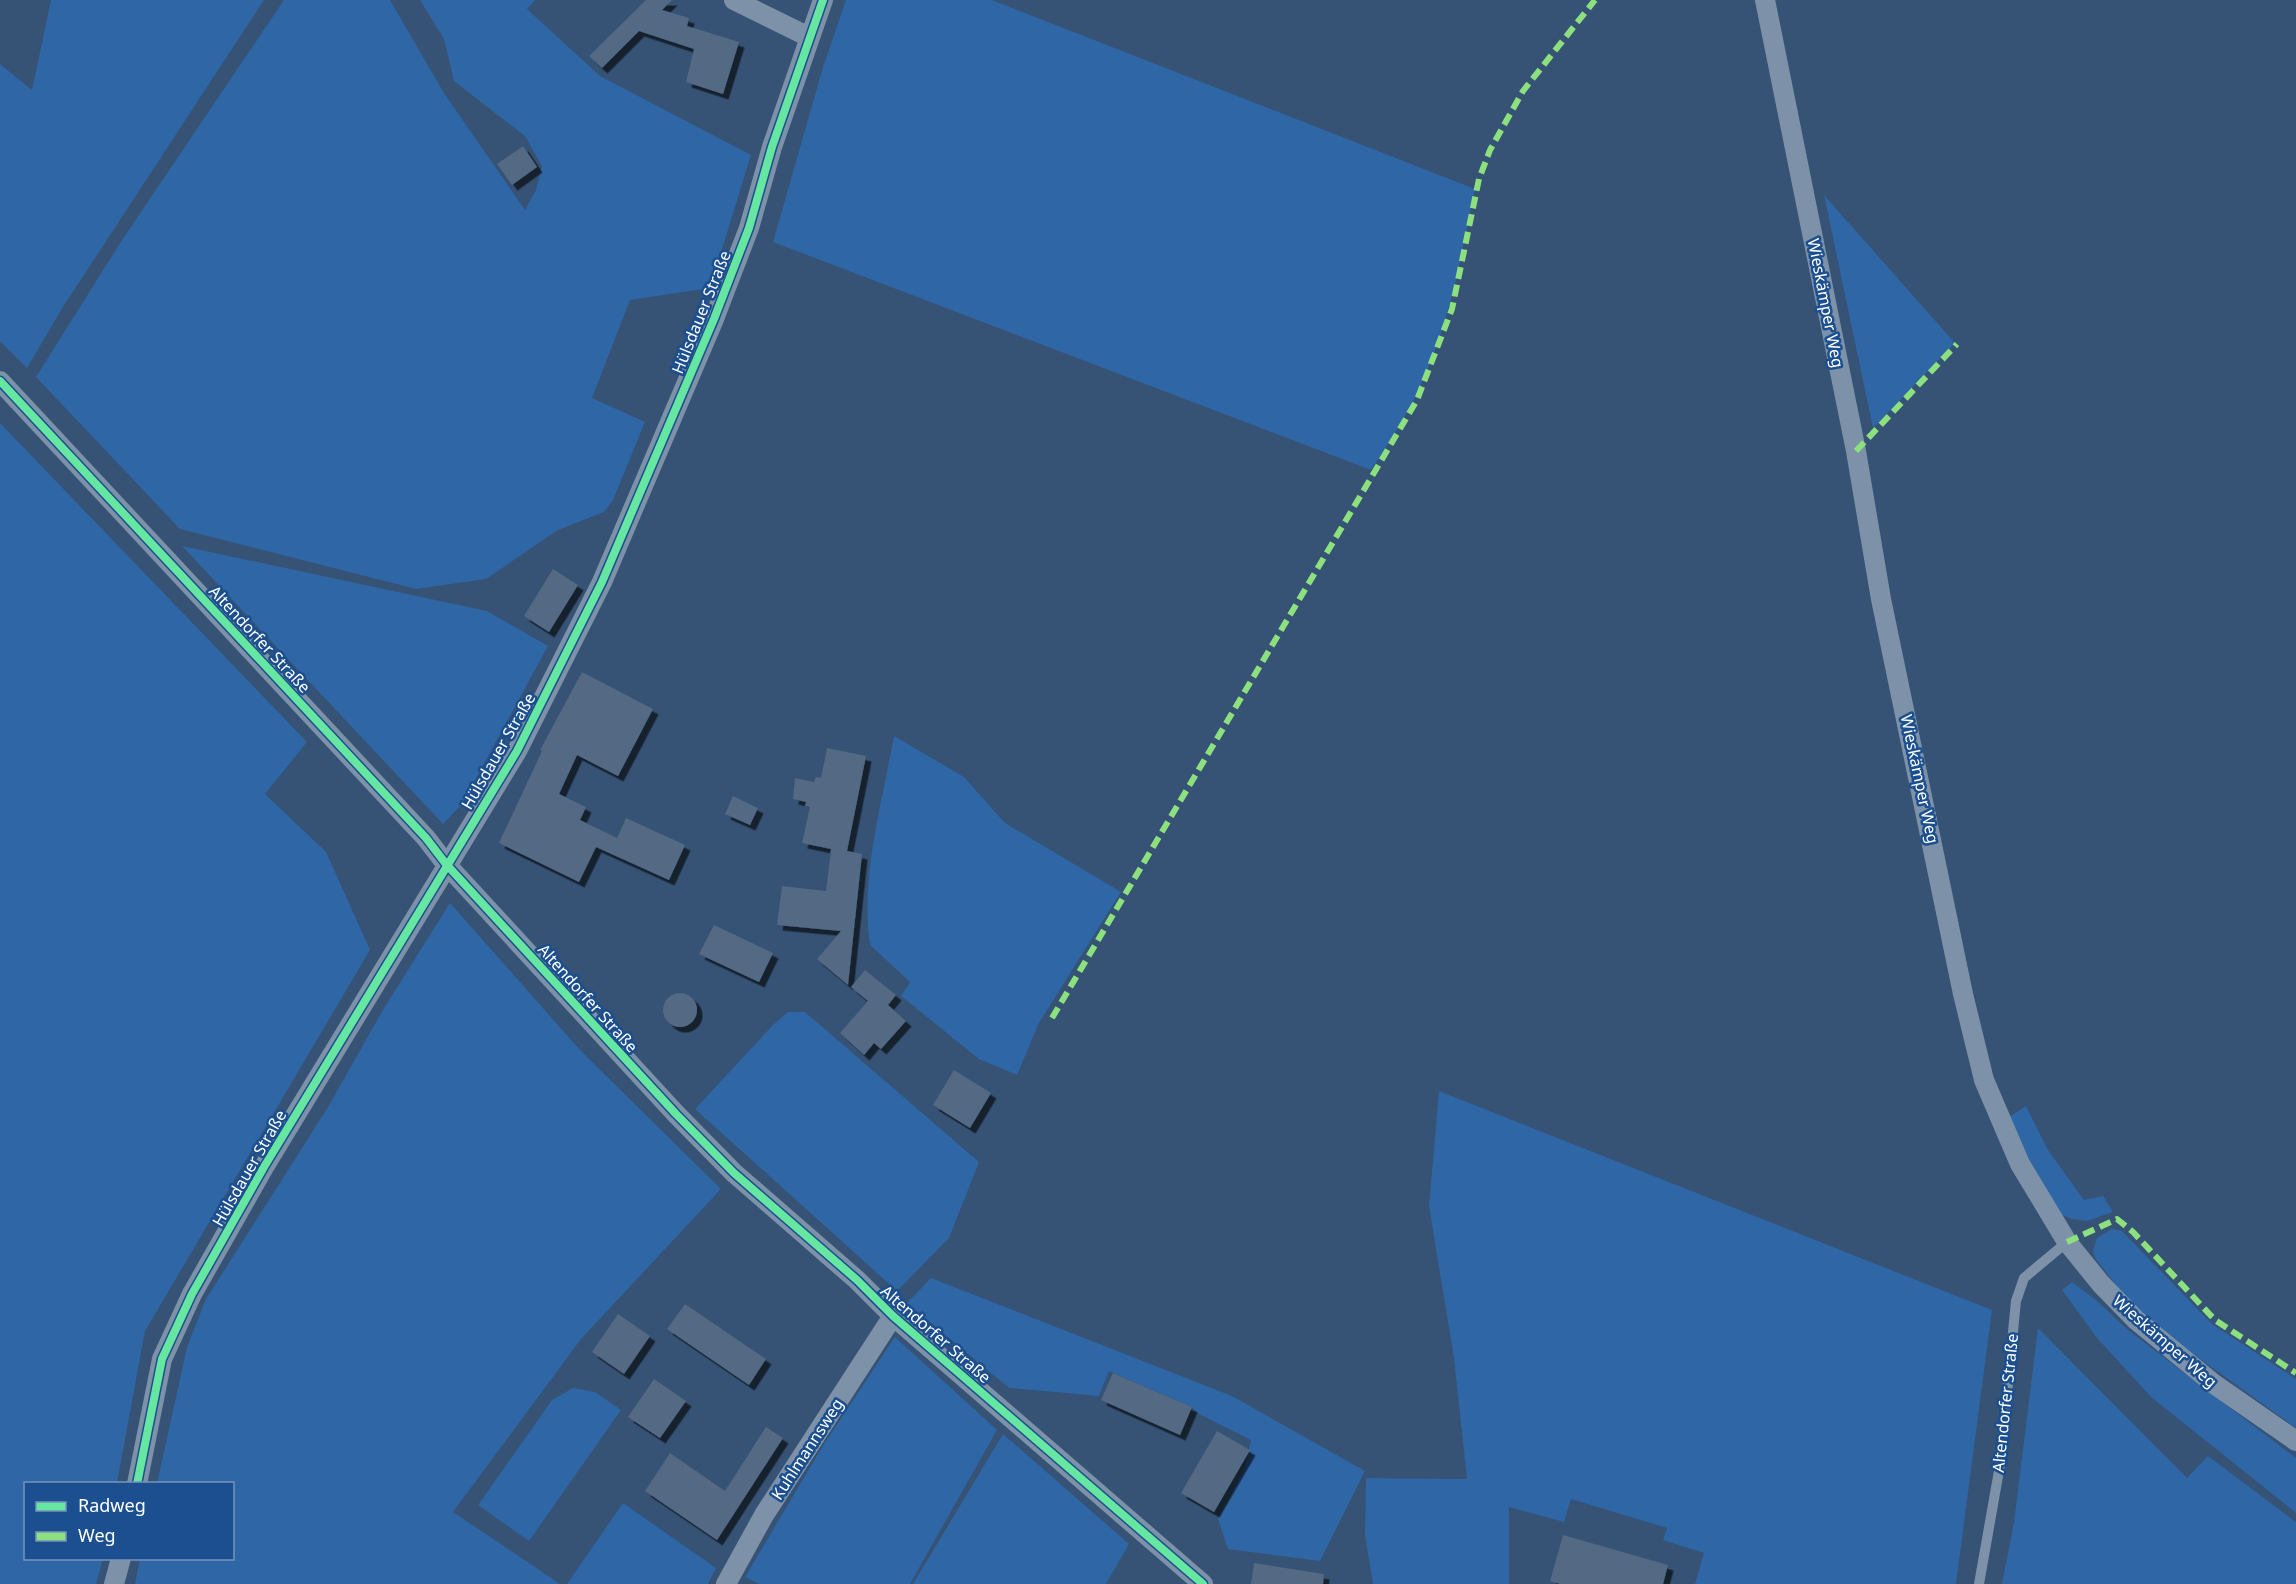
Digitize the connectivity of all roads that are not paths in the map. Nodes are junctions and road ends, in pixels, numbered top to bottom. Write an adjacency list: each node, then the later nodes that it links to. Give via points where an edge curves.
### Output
1 (734, 0): 4 (street)
2 (823, 0): 4 (street, Hülsdauer Straße)
3 (1765, 0): 7 (street, Wieskämper Weg, via 1856,451 1881,599 1973,1037 1984,1080 2020,1164)
4 (809, 37): 6 (street, Hülsdauer Straße, via 733,268 607,572 517,751)
5 (0, 381): 6 (street, Altendorfer Straße)
6 (447, 864): 8 (street, Altendorfer Straße, via 734,1173); 10 (street, Hülsdauer Straße, via 192,1293 162,1359)
7 (2067, 1242): 9 (street, Wieskämper Weg, via 2136,1320 2214,1384); 15 (lane, Altendorfer Straße, via 2024,1278 2016,1300 2000,1465)
8 (893, 1316): 13 (street, Kuhlmannsweg, via 764,1515); 14 (street, Altendorfer Straße)
9 (2296, 1441)
10 (136, 1482)
11 (120, 1560): 12 (street)
12 (114, 1584)
13 (726, 1584)
14 (1203, 1584)
15 (1979, 1584)

